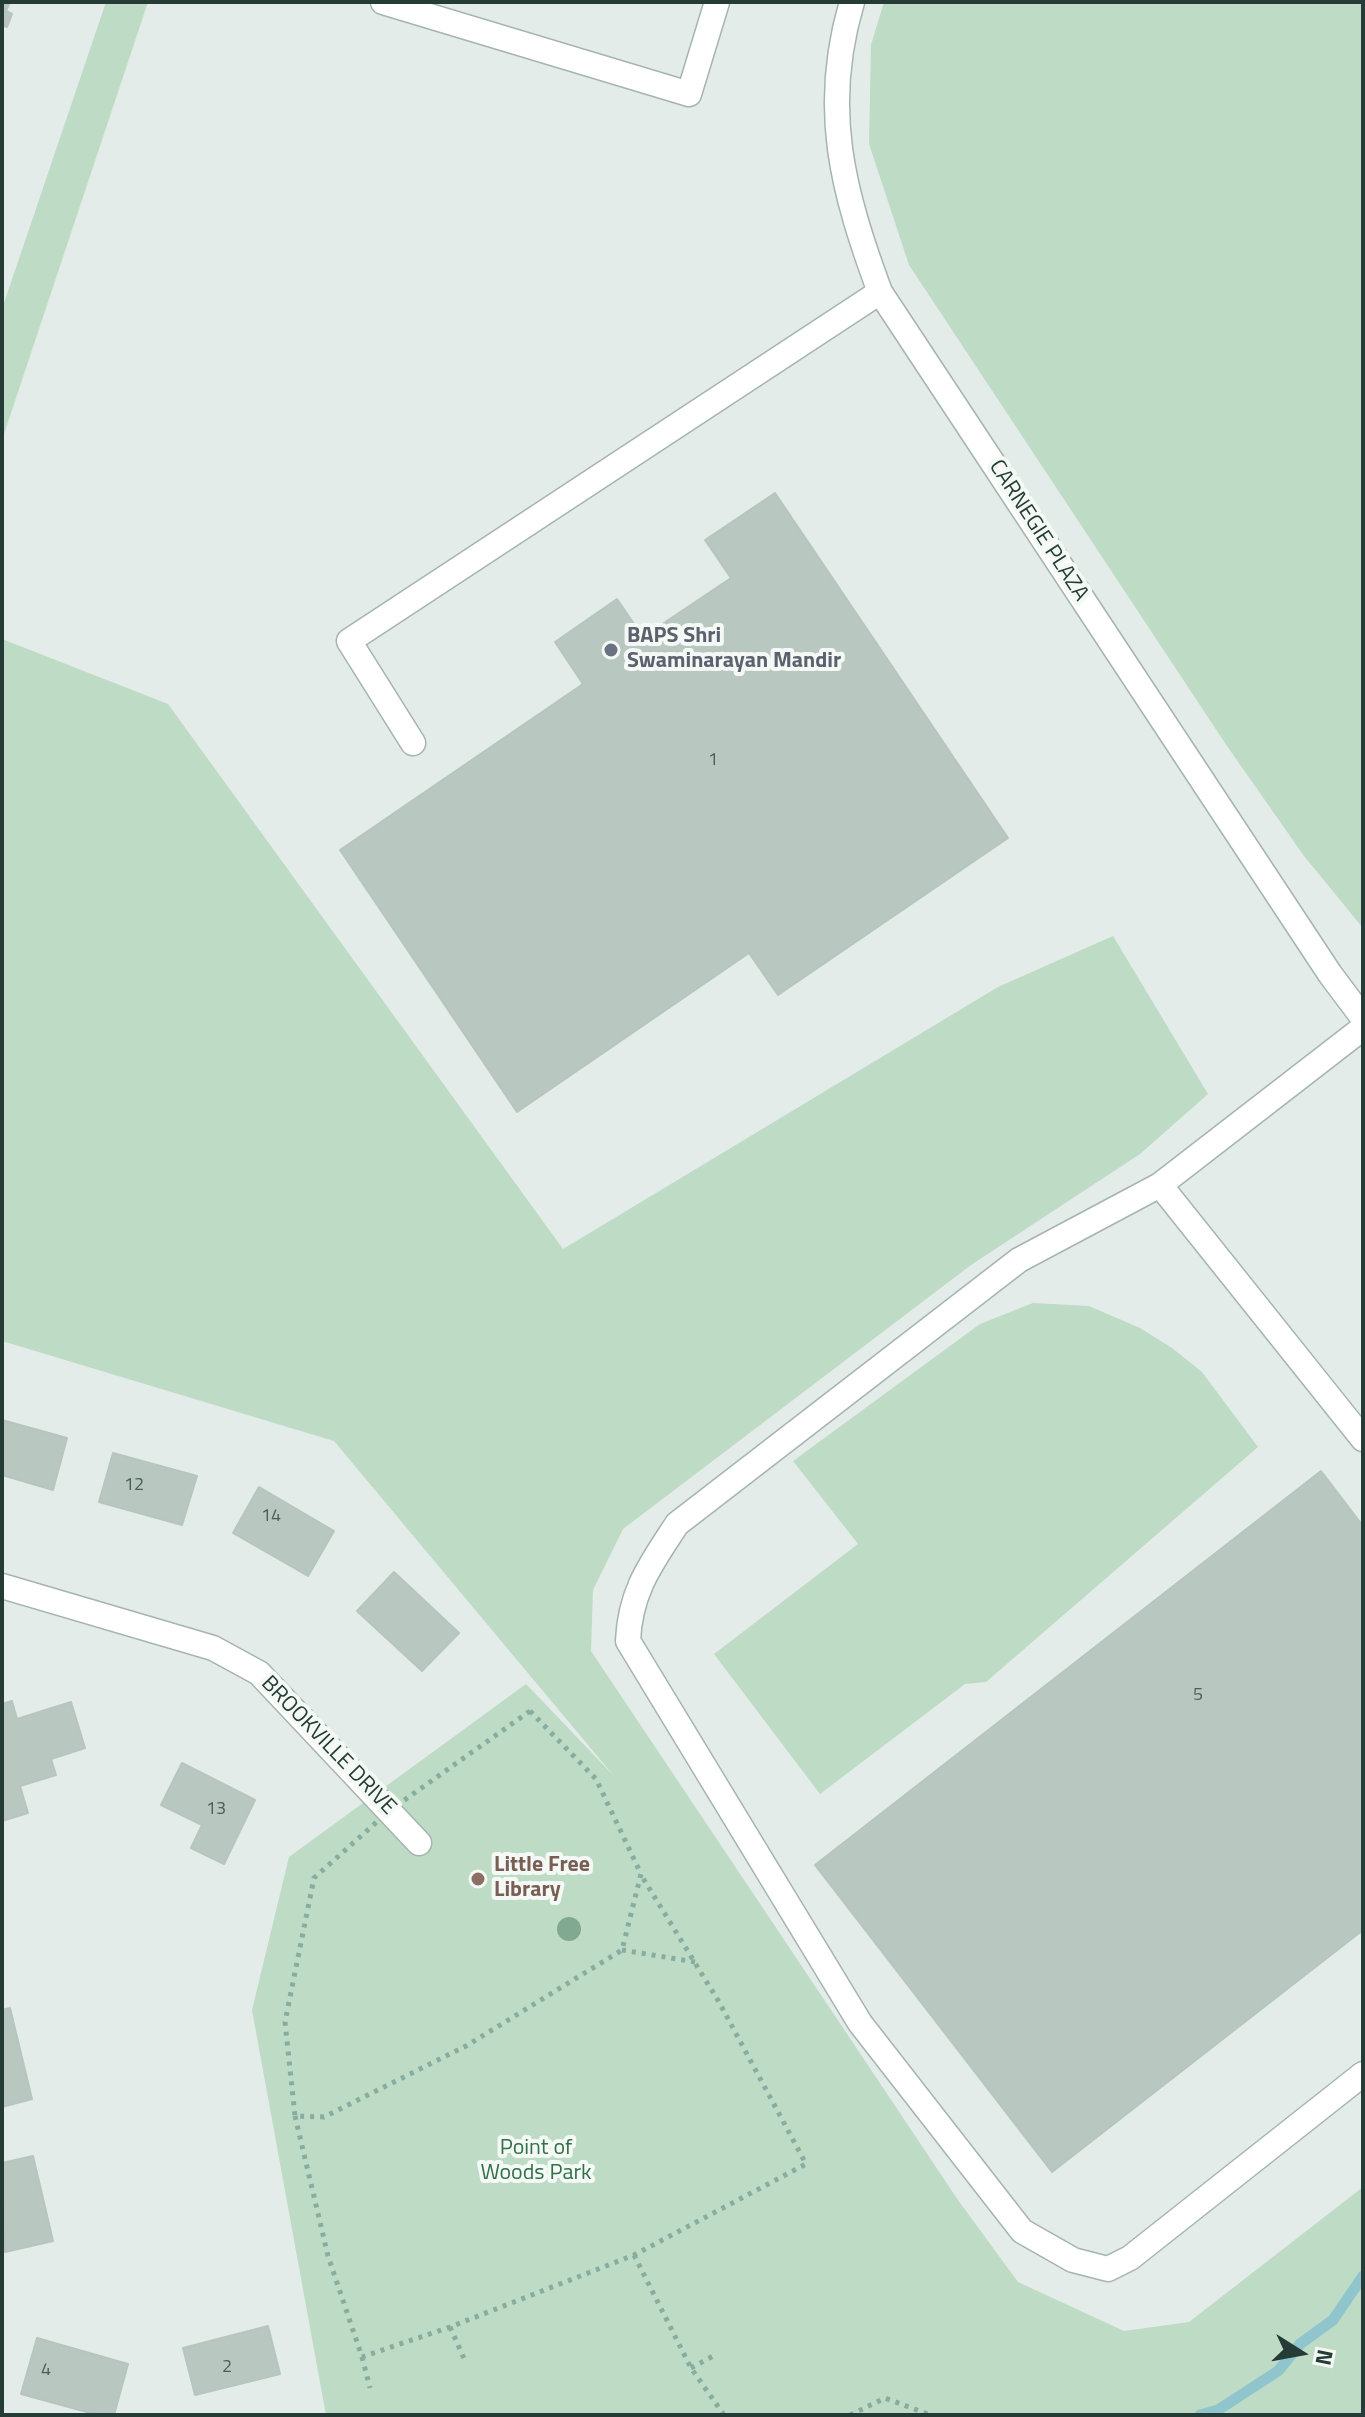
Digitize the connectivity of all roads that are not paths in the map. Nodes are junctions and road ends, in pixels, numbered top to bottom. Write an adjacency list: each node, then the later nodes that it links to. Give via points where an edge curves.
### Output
1 (383, 2): 2 (street, via 689,94)
2 (717, 2)
3 (852, 2): 4 (street, CARNEGIE PLAZA, via 835,86 839,166)
4 (880, 292): 5 (street, via 349,641); 6 (street, CARNEGIE PLAZA)
5 (413, 743)
6 (1363, 1018)
7 (1363, 1028): 8 (street)
8 (1160, 1185): 9 (street); 12 (street, via 1019,1260 677,1524 642,1578 629,1611 628,1641 860,2023 1022,2231 1073,2260 1108,2269 1130,2258)
9 (1363, 1439)
10 (2, 1586): 11 (street, BROOKVILLE DRIVE, via 213,1648 259,1673)
11 (419, 1843)
12 (1363, 2074)

